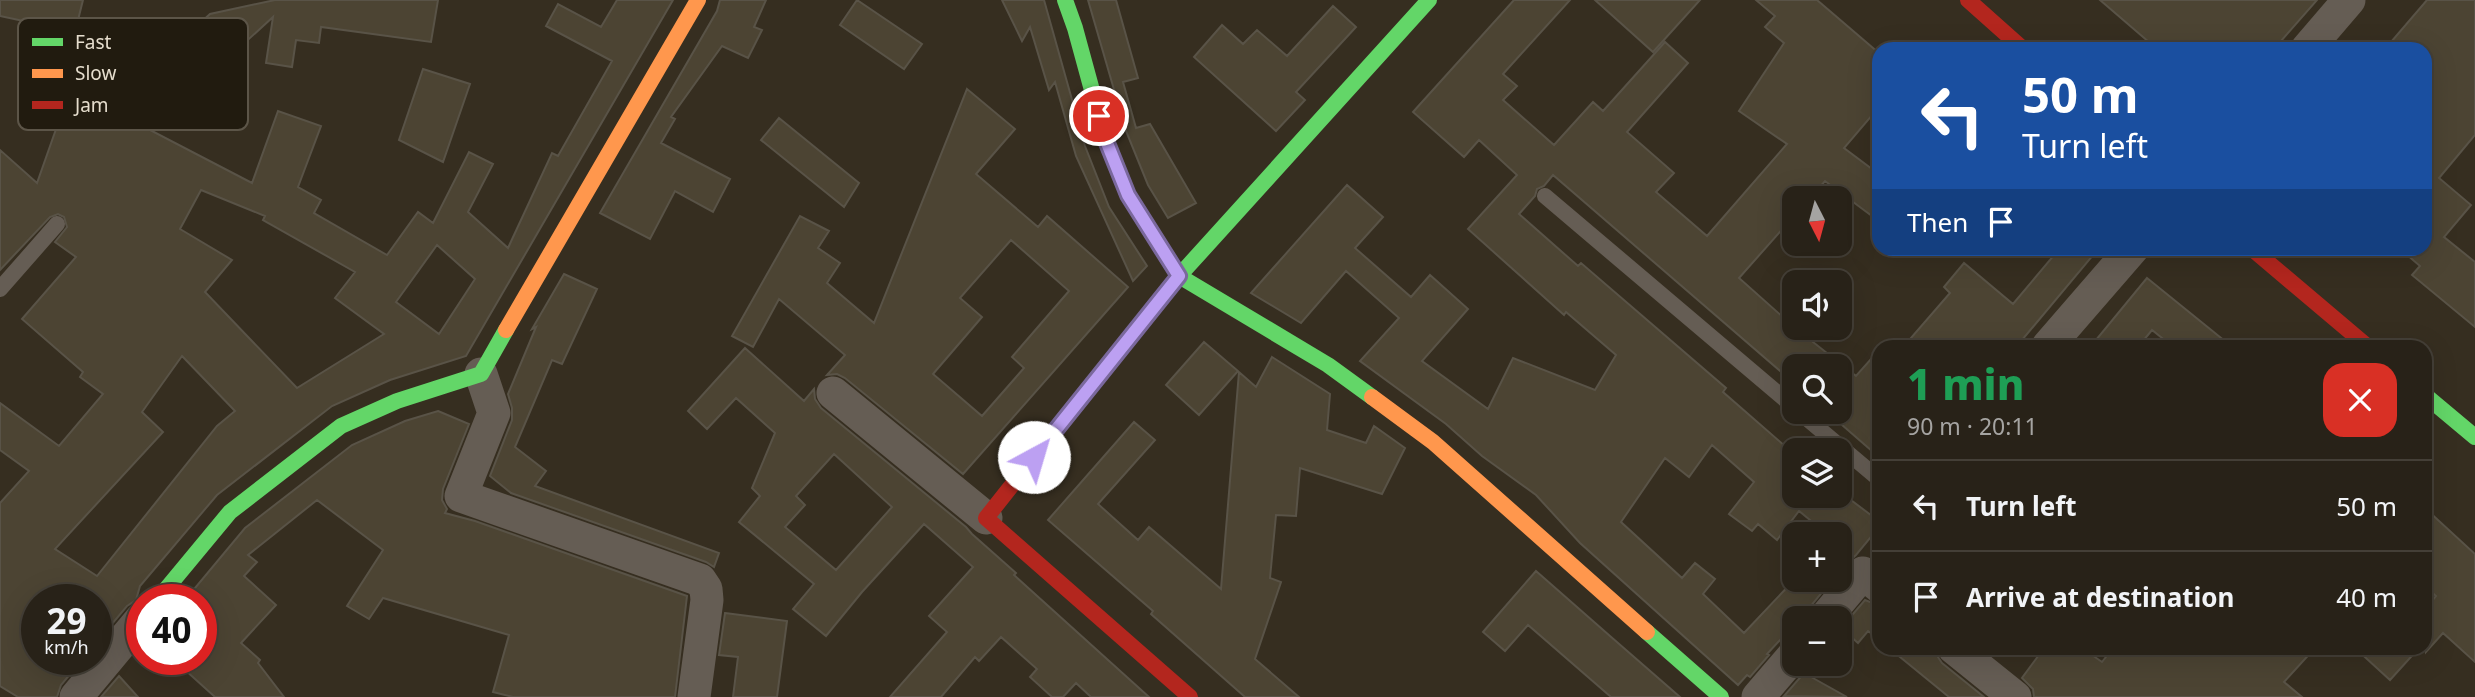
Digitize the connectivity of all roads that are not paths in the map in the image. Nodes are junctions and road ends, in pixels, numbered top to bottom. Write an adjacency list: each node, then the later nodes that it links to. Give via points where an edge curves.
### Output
1 (698, 0): 16 (street)
2 (1065, 0): 12 (street, via 1105,138 1128,195)
3 (1429, 0): 12 (street)
4 (1968, 0): 6 (street)
5 (2349, 0): 7 (street)
6 (2015, 42)
7 (2312, 42)
8 (1545, 196): 18 (lane)
9 (57, 224): 13 (lane)
10 (2126, 256): 14 (street)
11 (2260, 256): 15 (street)
12 (1179, 276): 23 (street); 33 (street, via 1328,365 1433,442)
13 (0, 289)
14 (2053, 340)
15 (2360, 340)
16 (481, 374): 25 (street, via 397,401 341,426 230,512); 31 (street, via 494,413 461,496 699,580 707,600)
17 (833, 393): 23 (street)
18 (1782, 397)
19 (2432, 401): 21 (street)
20 (1813, 424): 22 (lane)
21 (2475, 437)
22 (1872, 473)
23 (986, 518): 32 (street)
24 (1872, 572): 26 (street)
25 (169, 584)
26 (1837, 606)
27 (126, 637): 30 (street)
28 (1963, 655): 35 (street)
29 (1782, 669): 34 (street)
30 (76, 697)
31 (694, 697)
32 (1190, 697)
33 (1721, 697)
34 (1758, 697)
35 (2015, 697)

